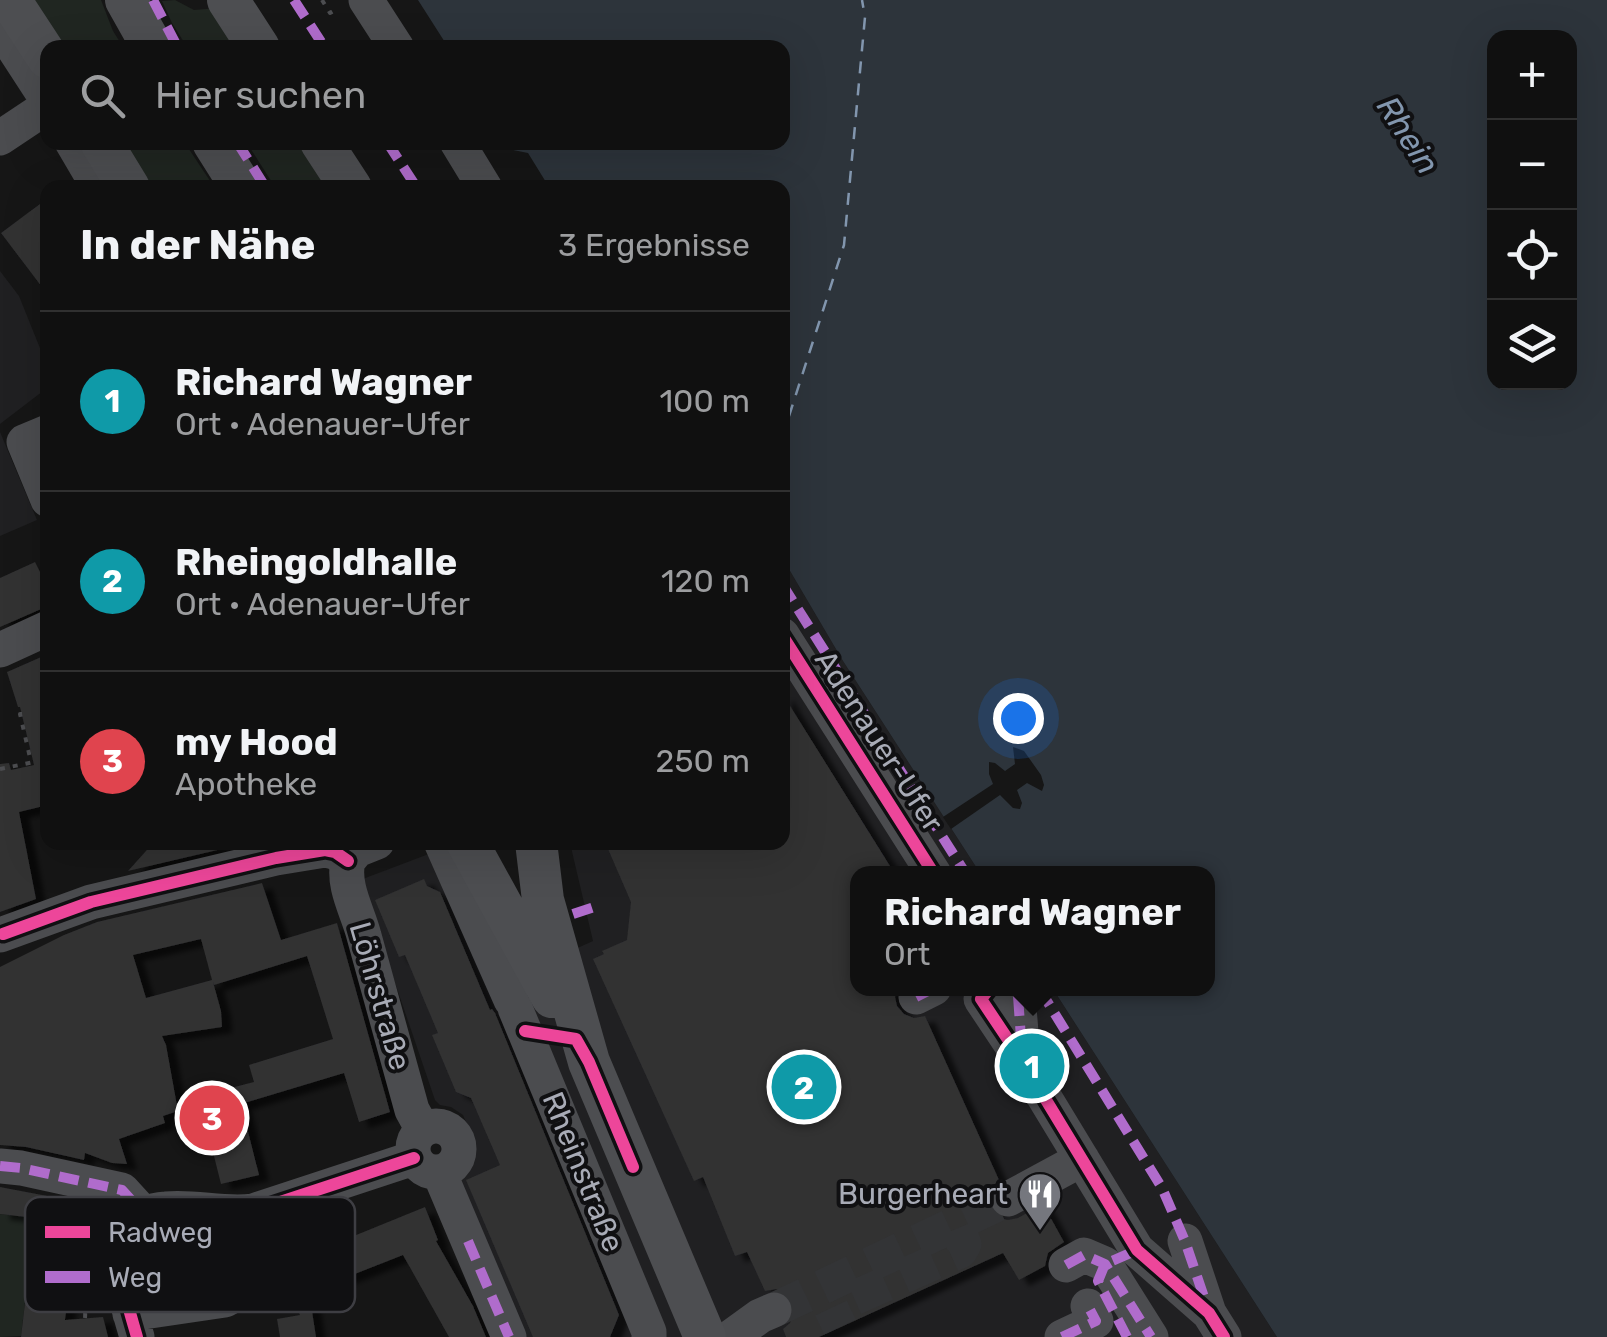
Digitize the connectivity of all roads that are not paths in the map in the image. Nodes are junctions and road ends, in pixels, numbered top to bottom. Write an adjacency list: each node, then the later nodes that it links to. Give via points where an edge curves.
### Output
1 (10, 0): 9 (main road)
2 (126, 0): 6 (main road)
3 (228, 0): 7 (main road)
4 (366, 0): 8 (street)
5 (0, 26): 10 (street)
6 (148, 40)
7 (254, 40)
8 (392, 40)
9 (40, 46)
10 (40, 91)
11 (40, 110): 12 (street)
12 (0, 138)
13 (77, 150): 18 (street)
14 (106, 150): 19 (main road)
15 (218, 150): 20 (main road)
16 (326, 150): 21 (main road)
17 (462, 150): 22 (street)
18 (94, 180)
19 (124, 180)
20 (237, 180)
21 (345, 180)
22 (480, 180)
23 (40, 435): 24 (street, via 24,442)
24 (40, 481)
25 (40, 632): 26 (street)
26 (0, 650)
27 (790, 650): 33 (street, Adenauer-Ufer)
28 (445, 850): 53 (street, Rheinstraße)
29 (472, 850): 37 (main road, Rheinstraße)
30 (528, 850): 34 (street, Rheinstraße)
31 (537, 850): 34 (main road, Rheinstraße)
32 (362, 852): 35 (street, via 276,858 92,902); 38 (street, Löhrstraße, via 346,867 348,885)
33 (929, 866)
34 (543, 900): 37 (main road, Rheinstraße)
35 (2, 934)
36 (992, 996): 39 (street)
37 (590, 1062): 54 (main road, Rheinstraße)
38 (425, 1153): 42 (street); 52 (street, Löhrstraße)
39 (1082, 1159): 43 (street); 45 (street)
40 (0, 1166): 41 (street, via 122,1190)
41 (128, 1197)
42 (297, 1197)
43 (1008, 1199)
44 (1184, 1242): 50 (street)
45 (1121, 1257): 46 (street, via 1084,1255); 50 (street); 57 (street, via 1098,1281); 58 (street)
46 (1066, 1265)
47 (1088, 1306): 56 (street, via 1096,1321)
48 (183, 1312): 51 (street)
49 (768, 1324): 55 (street, via 760,1316)
50 (1216, 1325)
51 (134, 1326)
52 (508, 1337)
53 (649, 1337)
54 (705, 1337)
55 (730, 1337)
56 (1062, 1337)
57 (1127, 1337)
58 (1151, 1337)

